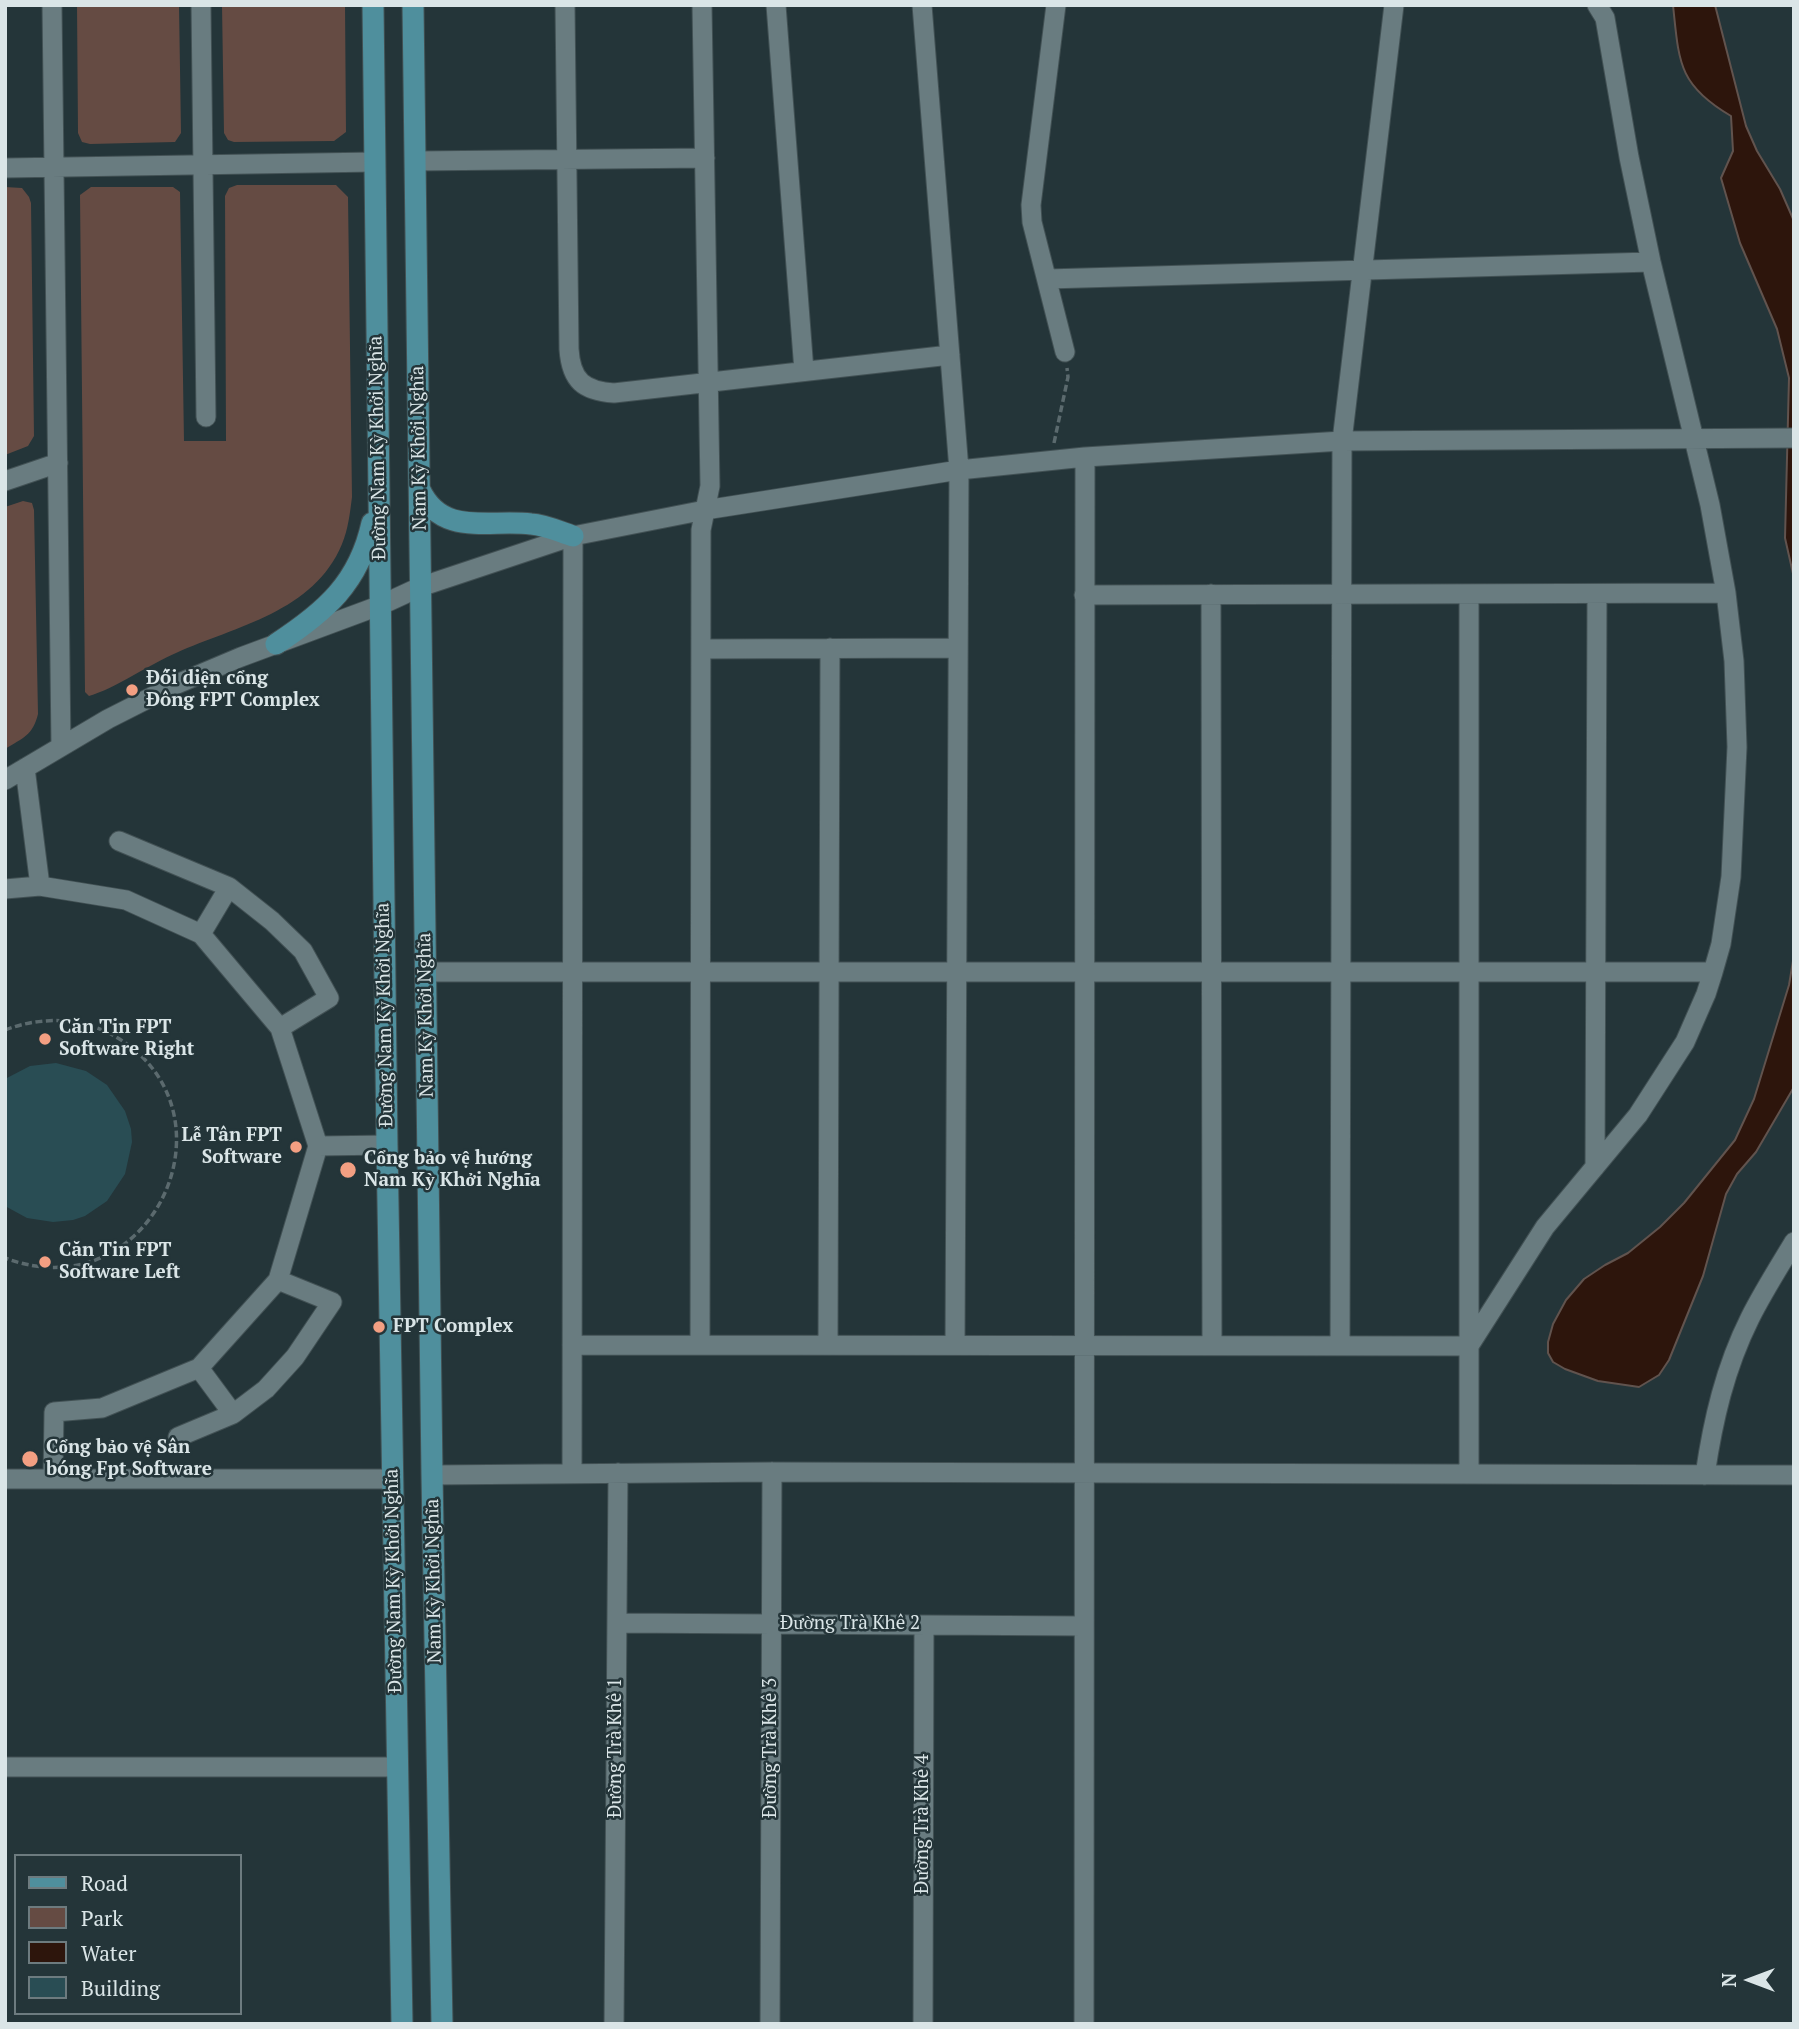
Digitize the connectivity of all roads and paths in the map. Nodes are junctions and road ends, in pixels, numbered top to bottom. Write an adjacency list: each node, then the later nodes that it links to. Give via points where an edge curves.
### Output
1 (52, 5): 17 (street)
2 (201, 5): 16 (street)
3 (373, 5): 15 (main road, Đường Nam Kỳ Khởi Nghĩa)
4 (413, 5): 14 (main road, Nam Kỳ Khởi Nghĩa)
5 (565, 5): 13 (street)
6 (702, 5): 12 (street)
7 (776, 5): 24 (street)
8 (922, 5): 23 (street)
9 (1056, 5): 21 (street, via 1031,205)
10 (1394, 5): 20 (street)
11 (1597, 5): 19 (street, via 1606,25)
12 (705, 158): 13 (street); 25 (street)
13 (567, 159): 14 (street); 25 (street, via 569,349 576,378 588,388 614,393)
14 (415, 161): 35 (main road, Nam Kỳ Khởi Nghĩa)
15 (375, 162): 16 (street); 36 (main road, Đường Nam Kỳ Khởi Nghĩa)
16 (203, 166): 17 (street); 26 (street)
17 (55, 167): 18 (street); 32 (street)
18 (5, 168)
19 (1651, 262): 20 (street); 27 (street)
20 (1362, 271): 21 (street); 29 (street)
21 (1047, 279): 22 (street)
22 (1065, 352): 31 (path, via 1068,377)
23 (950, 355): 24 (street); 33 (street)
24 (804, 371): 25 (street)
25 (708, 382): 37 (street, via 710,486)
26 (206, 417)
27 (1692, 439): 28 (street); 29 (street); 41 (street)
28 (1785, 439)
29 (1342, 441): 30 (street); 40 (street)
30 (1085, 457): 31 (street); 45 (street)
31 (1050, 461): 33 (street)
32 (58, 463): 34 (street); 51 (street)
33 (959, 470): 37 (street); 49 (street)
34 (5, 481)
35 (419, 487): 38 (main road, via 444,518 536,524); 39 (main road, Nam Kỳ Khởi Nghĩa)
36 (379, 494): 46 (main road, Đường Nam Kỳ Khởi Nghĩa); 47 (main road, via 365,551 346,585 315,617)
37 (705, 510): 38 (street); 50 (street, via 701,530)
38 (573, 536): 39 (street); 59 (street)
39 (420, 587): 46 (street); 60 (main road, Nam Kỳ Khởi Nghĩa)
40 (1341, 593): 42 (street); 43 (street); 66 (street)
41 (1726, 593): 44 (street); 69 (street, via 1736,688 1736,792 1731,877)
42 (1211, 594): 45 (street); 65 (street)
43 (1469, 594): 44 (street); 67 (street)
44 (1597, 594): 68 (street)
45 (1084, 595): 64 (street)
46 (381, 605): 47 (street); 72 (main road, Đường Nam Kỳ Khởi Nghĩa)
47 (276, 644): 51 (street, via 177,684)
48 (830, 648): 49 (street); 50 (street); 62 (street)
49 (958, 648): 63 (street)
50 (702, 649): 61 (street)
51 (61, 746): 52 (street)
52 (25, 768): 53 (street); 55 (street)
53 (5, 780)
54 (119, 841): 56 (street)
55 (40, 886): 57 (street); 58 (street, via 126,900)
56 (229, 887): 58 (street); 70 (street, via 303,951 329,998)
57 (5, 889)
58 (201, 934): 70 (street)
59 (573, 971): 60 (street); 61 (street); 79 (street)
60 (425, 972): 94 (main road, Nam Kỳ Khởi Nghĩa)
61 (700, 972): 62 (street); 78 (street)
62 (829, 972): 63 (street); 80 (street)
63 (955, 972): 64 (street); 81 (street)
64 (1083, 972): 65 (street); 82 (street)
65 (1212, 972): 66 (street); 83 (street)
66 (1340, 972): 67 (street); 84 (street)
67 (1468, 972): 68 (street); 85 (street)
68 (1596, 972): 69 (street); 74 (street)
69 (1713, 972): 74 (street, via 1669,1069)
70 (280, 1028): 73 (street)
71 (5, 1030): 76 (path, via 61,1020 118,1038 145,1061 164,1089 175,1124 177,1151 169,1187 157,1211 140,1233 118,1249 67,1267)
72 (387, 1145): 73 (street); 99 (main road, Đường Nam Kỳ Khởi Nghĩa)
73 (318, 1146): 77 (street)
74 (1595, 1167): 85 (street, via 1545,1227)
75 (1794, 1242): 95 (street, via 1737,1348 1716,1408)
76 (5, 1258)
77 (278, 1280): 86 (street); 87 (street, via 332,1303 288,1365)
78 (700, 1344): 79 (street); 80 (street)
79 (572, 1345): 90 (street)
80 (828, 1345): 81 (street)
81 (955, 1345): 82 (street)
82 (1083, 1345): 83 (street); 92 (street)
83 (1212, 1345): 84 (street)
84 (1340, 1345): 85 (street)
85 (1469, 1346): 93 (street)
86 (200, 1368): 87 (street); 98 (street, via 102,1408 54,1412)
87 (233, 1414): 88 (street)
88 (178, 1437)
89 (772, 1472): 91 (street); 92 (street); 101 (street, Đường Trà Khê 3)
90 (572, 1473): 91 (street); 94 (street)
91 (618, 1473): 100 (street, Đường Trà Khê 1)
92 (1084, 1474): 93 (street); 103 (street)
93 (1469, 1474): 95 (street)
94 (432, 1475): 107 (main road, Nam Kỳ Khởi Nghĩa)
95 (1705, 1475): 96 (street)
96 (1794, 1475)
97 (5, 1479): 98 (street)
98 (53, 1479): 99 (street)
99 (392, 1479): 105 (main road, Đường Nam Kỳ Khởi Nghĩa)
100 (617, 1623): 101 (street, Đường Trà Khê 2); 108 (street, Đường Trà Khê 1)
101 (771, 1624): 102 (street, Đường Trà Khê 2); 109 (street, Đường Trà Khê 3)
102 (924, 1625): 103 (street, Đường Trà Khê 2); 110 (street, Đường Trà Khê 4)
103 (1084, 1626): 111 (street)
104 (5, 1767): 105 (street)
105 (397, 1767): 106 (main road, Đường Nam Kỳ Khởi Nghĩa)
106 (402, 2024)
107 (442, 2024)
108 (614, 2024)
109 (770, 2024)
110 (923, 2024)
111 (1084, 2024)

